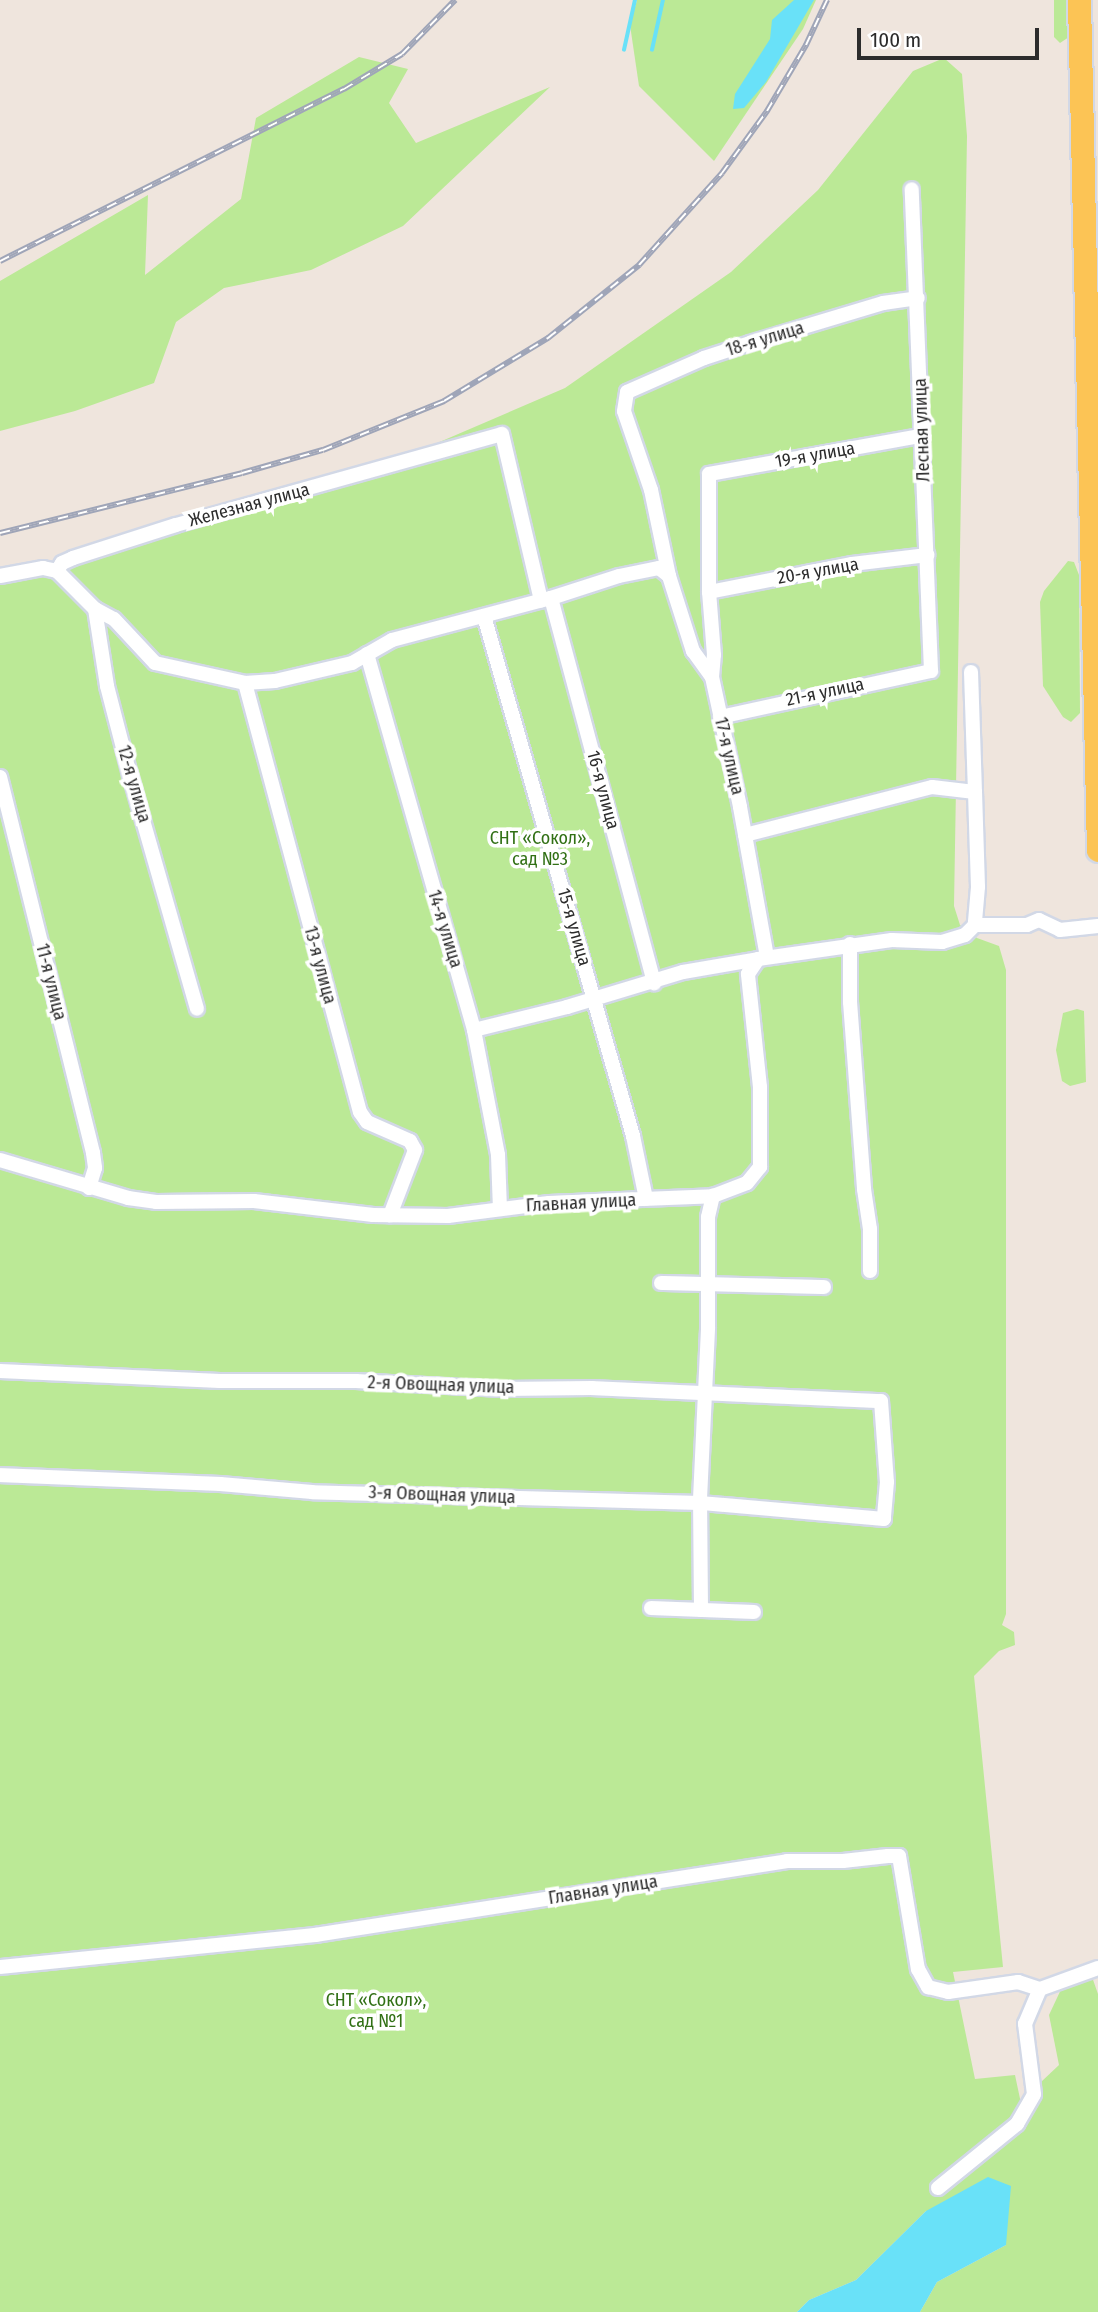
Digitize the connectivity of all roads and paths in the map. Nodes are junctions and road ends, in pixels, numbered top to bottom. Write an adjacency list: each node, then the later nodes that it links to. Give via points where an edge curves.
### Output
1 (1079, 0): 23 (main road)
2 (1095, 0): 4 (main road)
3 (912, 189): 5 (street, Лесная улица)
4 (1098, 194)
5 (918, 298): 6 (street, 18-я улица, via 861,309 704,358 627,391); 8 (street, Лесная улица)
6 (624, 402): 11 (street, 17-я улица, via 651,490)
7 (502, 434): 10 (street, Железная улица, via 176,526 73,558); 14 (street, 16-я улица)
8 (922, 436): 9 (street, Лесная улица); 13 (street, 19-я улица, via 709,474)
9 (927, 555): 13 (street, 20-я улица, via 852,564); 18 (street, Лесная улица)
10 (57, 571): 12 (street, Железная улица, via 43,568); 15 (street)
11 (664, 572): 14 (street, via 620,576); 20 (street, 17-я улица, via 693,651)
12 (0, 576)
13 (709, 592): 20 (street)
14 (546, 599): 16 (street); 32 (street, 16-я улица)
15 (95, 609): 21 (street, via 114,619 155,663); 34 (street, 12-я улица, via 107,686)
16 (484, 616): 17 (street, via 392,640); 33 (street, 15-я улица)
17 (367, 654): 21 (street, via 316,672); 35 (street, 14-я улица)
18 (931, 671): 22 (street, 21-я улица)
19 (971, 672): 25 (street)
20 (712, 677): 22 (street, 17-я улица)
21 (245, 683): 41 (street, 13-я улица, via 360,1112 367,1122 410,1141 415,1150)
22 (720, 717): 26 (street, 17-я улица)
23 (1096, 758): 27 (main road)
24 (0, 777): 37 (street, 11-я улица, via 93,1153 95,1168)
25 (975, 792): 26 (street, via 932,787); 28 (street)
26 (745, 835): 31 (street, 17-я улица)
27 (1098, 850)
28 (975, 925): 29 (street, via 1027,925 1039,920 1060,930); 30 (street, via 965,935 942,942)
29 (1098, 926)
30 (850, 944): 31 (street); 42 (street, via 850,1002)
31 (762, 958): 32 (street, via 683,972); 38 (street, Главная улица, via 748,974 760,1087 760,1167 747,1183)
32 (654, 983): 33 (street)
33 (595, 999): 35 (street); 39 (street, 15-я улица)
34 (197, 1009)
35 (474, 1030): 40 (street, 14-я улица, via 498,1155)
36 (0, 1160): 37 (street, Главная улица)
37 (89, 1188): 41 (street, Главная улица, via 156,1202 254,1202)
38 (713, 1196): 39 (street, Главная улица); 44 (street, via 708,1217)
39 (646, 1199): 40 (street, Главная улица)
40 (500, 1209): 41 (street, Главная улица, via 448,1216)
41 (390, 1215)
42 (870, 1270)
43 (661, 1283): 44 (street)
44 (708, 1284): 45 (street); 47 (street)
45 (824, 1287)
46 (0, 1371): 47 (street, 2-я Овощная улица)
47 (705, 1394): 49 (street); 50 (street, 2-я Овощная улица, via 881,1401 887,1482)
48 (0, 1475): 49 (street, 3-я Овощная улица, via 312,1492)
49 (700, 1503): 50 (street, 3-я Овощная улица); 52 (street)
50 (884, 1519)
51 (651, 1608): 52 (street)
52 (701, 1610): 53 (street)
53 (754, 1612)
54 (0, 1967): 56 (street, Главная улица, via 315,1935 787,1861 899,1856 918,1969 928,1987 948,1992 1018,1982)
55 (1098, 1968): 56 (street, Главная улица)
56 (1040, 1989): 57 (street, via 1025,2024 1034,2094 1017,2124)
57 (937, 2188)

